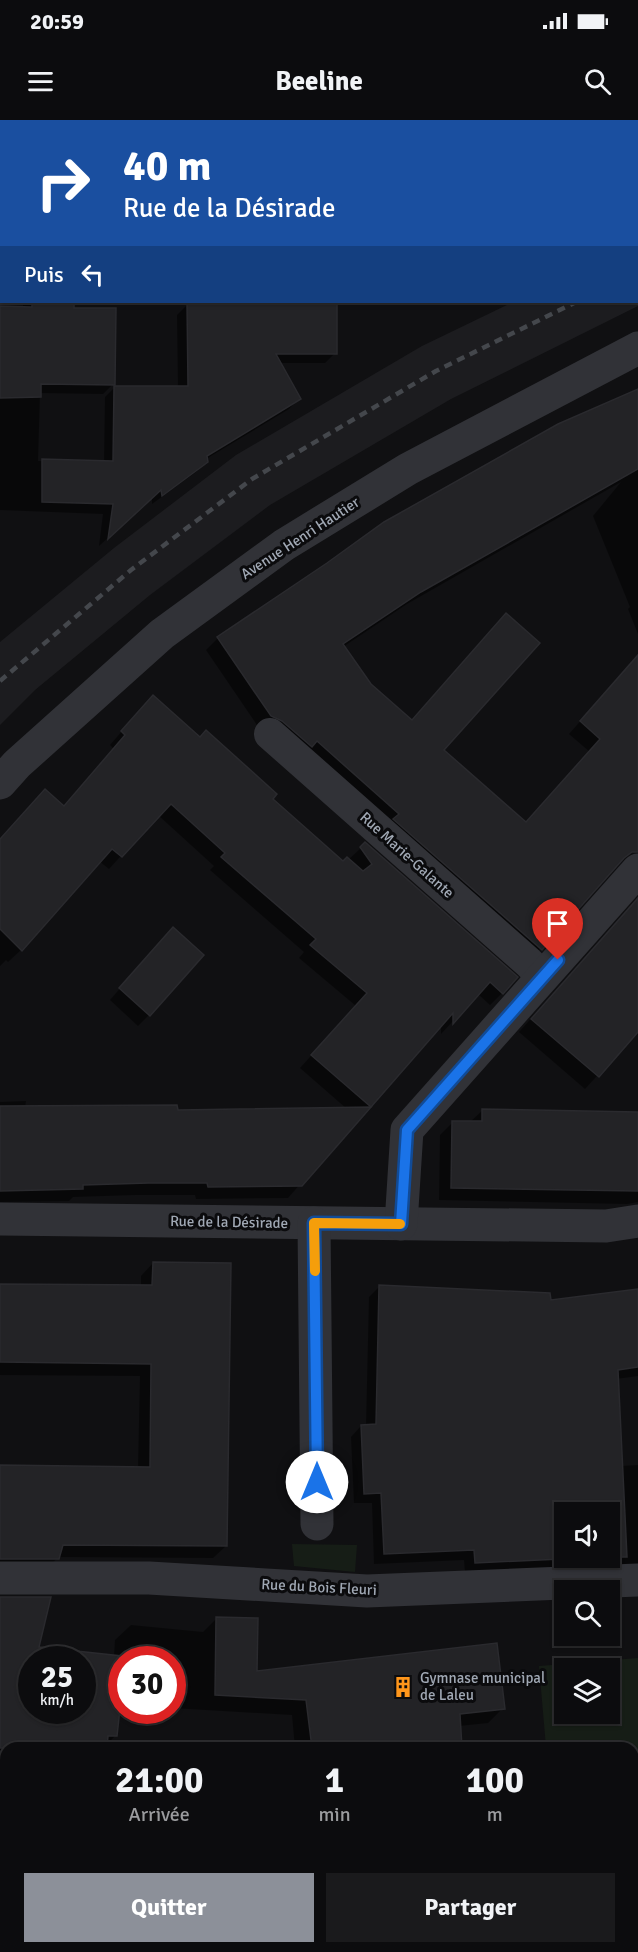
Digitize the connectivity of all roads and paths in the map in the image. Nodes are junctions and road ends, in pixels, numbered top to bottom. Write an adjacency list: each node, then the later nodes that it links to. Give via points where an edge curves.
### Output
1 (638, 348): 3 (street, Avenue Henri Hautier, via 408,469 284,545 162,634)
2 (270, 734): 5 (street, Rue Marie-Galante)
3 (0, 783)
4 (638, 870): 5 (street)
5 (543, 977): 9 (street, via 407,1130)
6 (0, 1219): 8 (street, Rue de la Désirade)
7 (638, 1221): 9 (street, Rue de la Désirade, via 606,1226)
8 (314, 1223): 9 (street, Rue de la Désirade); 10 (street)
9 (401, 1224)
10 (317, 1524)
11 (0, 1578): 12 (street, Rue du Bois Fleuri, via 149,1578 367,1591)
12 (638, 1580)

